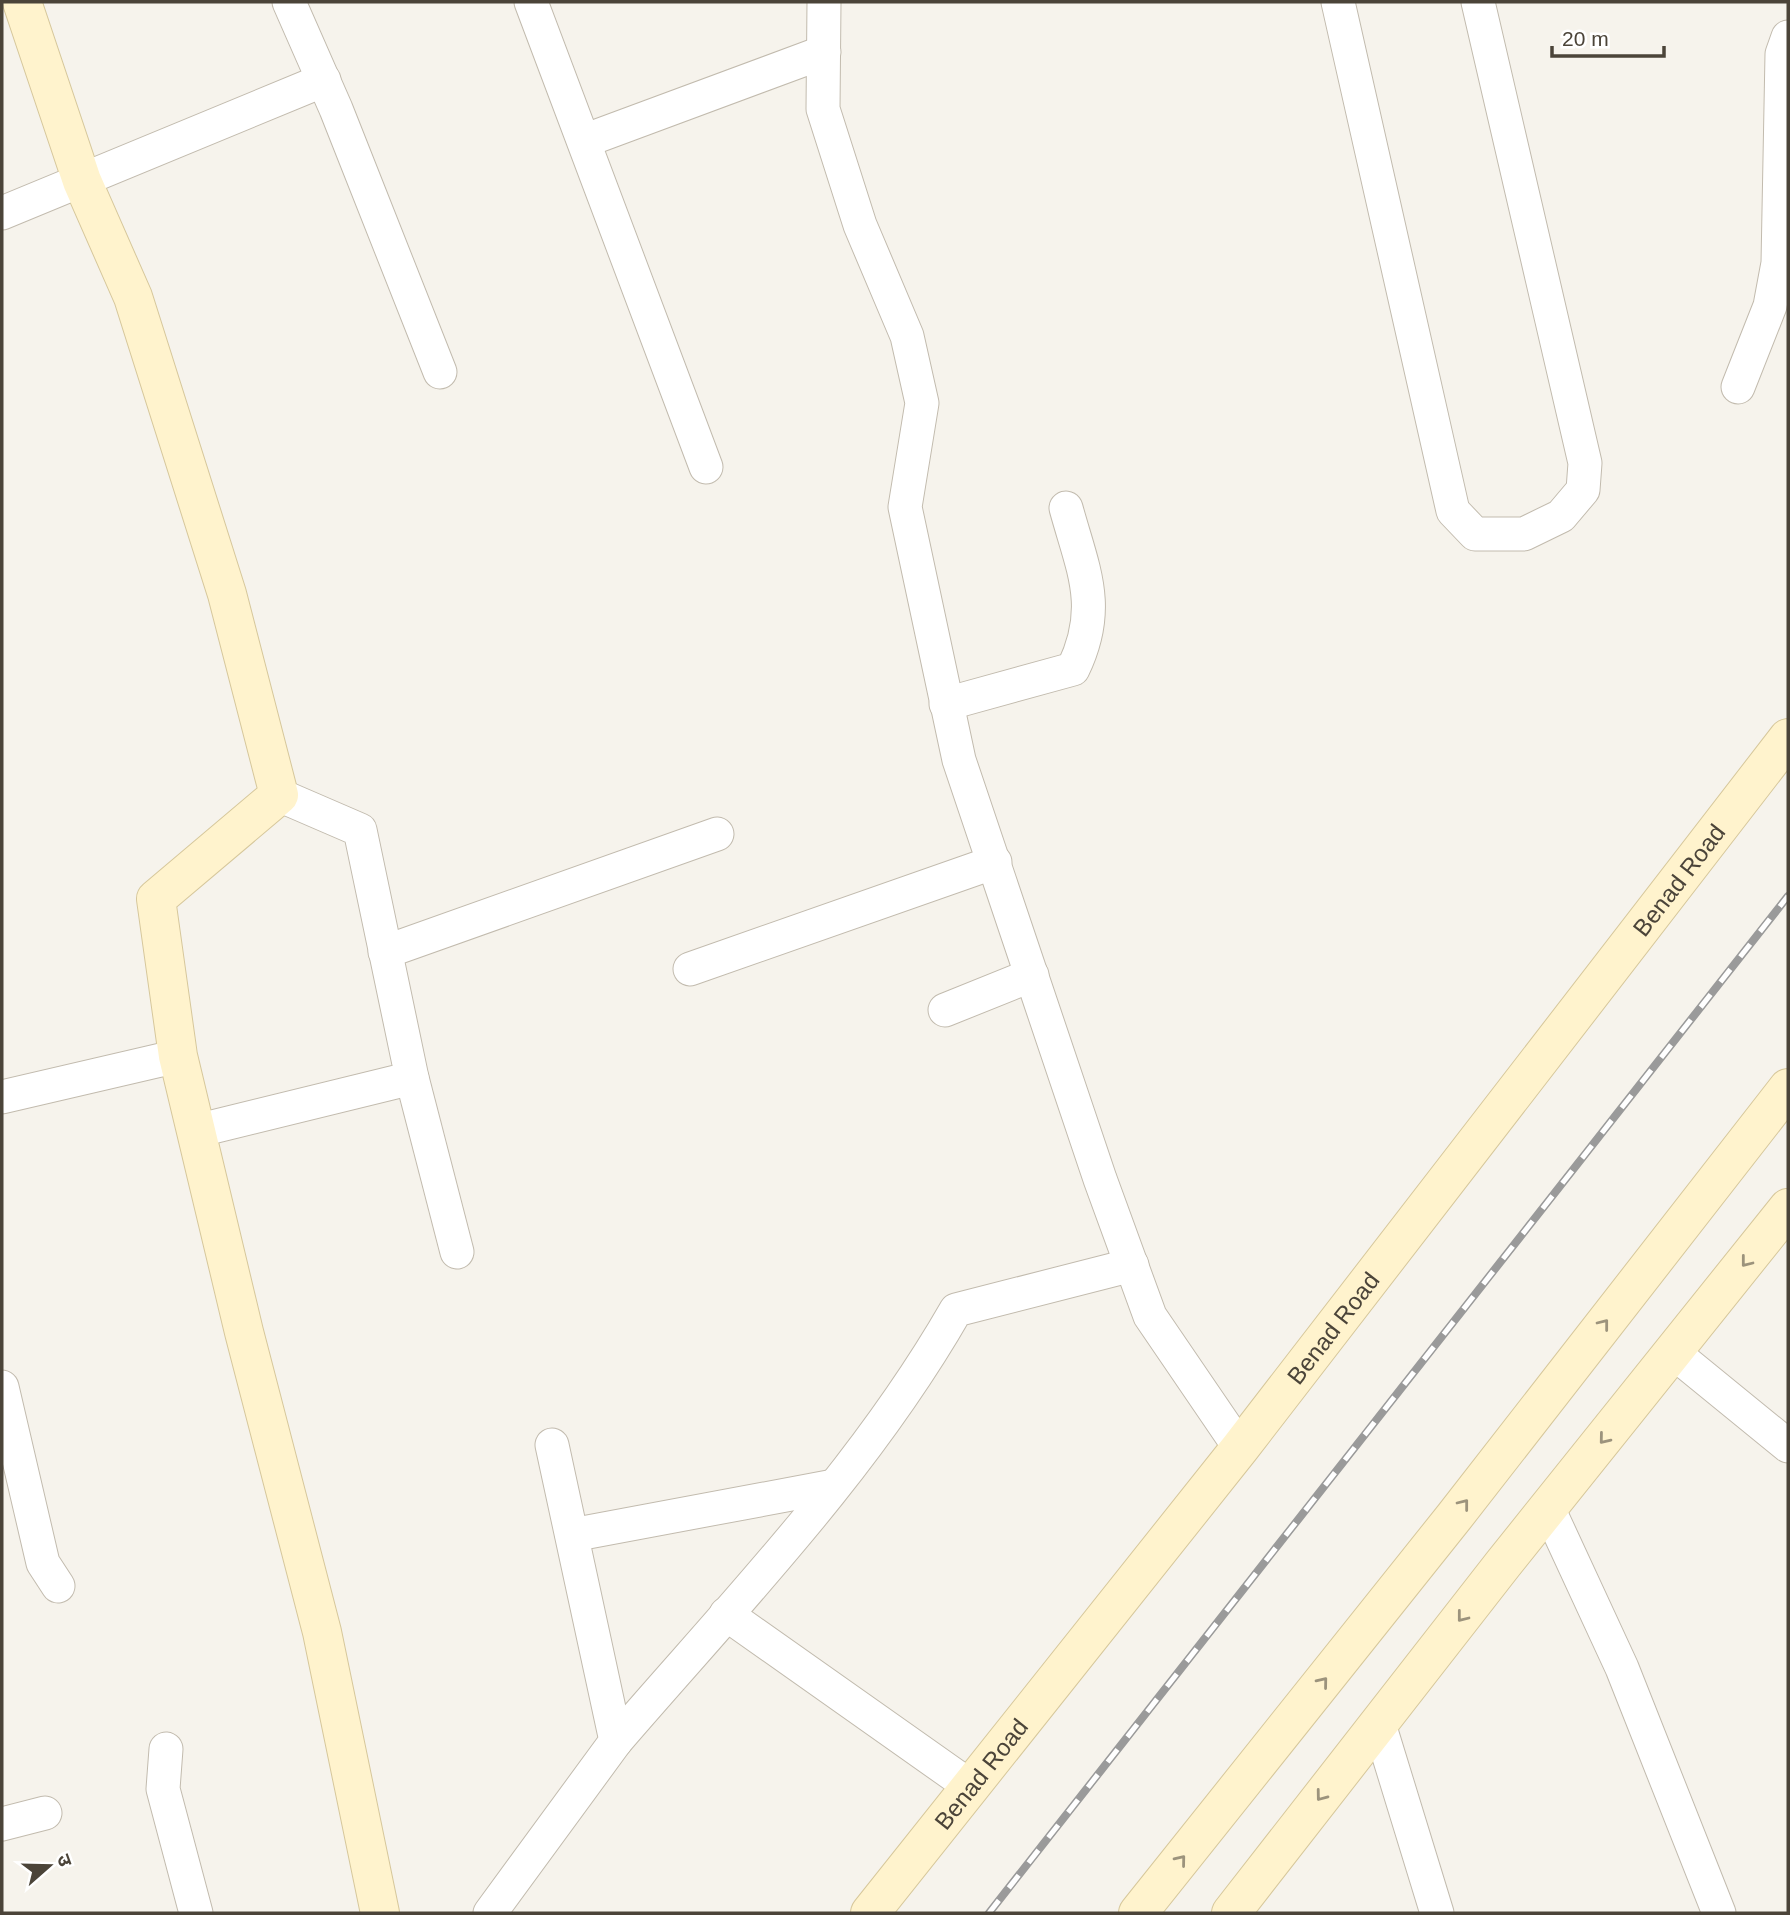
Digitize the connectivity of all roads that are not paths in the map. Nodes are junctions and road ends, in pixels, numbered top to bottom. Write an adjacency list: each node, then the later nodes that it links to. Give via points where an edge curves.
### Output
1 (22, 2): 11 (street)
2 (289, 2): 9 (street)
3 (531, 2): 10 (street)
4 (824, 2): 8 (street)
5 (1339, 2): 6 (street, via 1453,511 1475,534 1524,534 1561,516 1576,499 1583,490 1585,463)
6 (1478, 2)
7 (1788, 37): 14 (street, via 1782,54 1778,263 1770,306)
8 (824, 52): 10 (street); 17 (street, via 823,109 860,225 907,336 922,403 905,507)
9 (324, 80): 11 (street); 13 (street)
10 (584, 141): 15 (street)
11 (82, 181): 12 (street); 19 (street, via 133,297 227,594)
12 (2, 213)
13 (440, 372)
14 (1738, 387)
15 (706, 467)
16 (1066, 508): 17 (street, via 1089,600 1090,623 1073,669)
17 (946, 704): 21 (street)
18 (1788, 738): 38 (street, Benad Road)
19 (279, 795): 22 (street, via 360,830); 26 (street, via 156,899)
20 (717, 834): 22 (street)
21 (995, 862): 23 (street); 24 (street)
22 (385, 952): 27 (street)
23 (690, 968)
24 (1032, 975): 25 (street); 33 (street)
25 (945, 1010)
26 (178, 1056): 29 (street); 30 (street)
27 (412, 1078): 30 (street); 32 (street)
28 (1788, 1088): 54 (street, one-way to 28)
29 (2, 1097)
30 (196, 1131): 51 (street, via 322,1632)
31 (1788, 1208): 34 (street, one-way to 34)
32 (457, 1252)
33 (1132, 1265): 38 (street, via 1150,1316); 39 (street, via 956,1310 922,1369)
34 (1674, 1353): 37 (street); 40 (street, one-way to 40)
35 (2, 1387): 42 (street, via 43,1563)
36 (552, 1445): 41 (street)
37 (1788, 1446)
38 (1240, 1448): 47 (street, Benad Road)
39 (834, 1486): 41 (street); 43 (street)
40 (1548, 1508): 44 (street, one-way to 44); 57 (street, via 1622,1668)
41 (572, 1535): 45 (street)
42 (58, 1586)
43 (726, 1614): 45 (street); 47 (street)
44 (1379, 1724): 55 (street, one-way to 55); 56 (street)
45 (616, 1741): 52 (street)
46 (166, 1749): 50 (street, via 163,1789)
47 (971, 1787): 53 (street, Benad Road)
48 (45, 1813): 49 (street)
49 (2, 1824)
50 (196, 1913)
51 (380, 1913)
52 (490, 1913)
53 (870, 1913)
54 (1138, 1913)
55 (1231, 1913)
56 (1437, 1913)
57 (1718, 1913)

